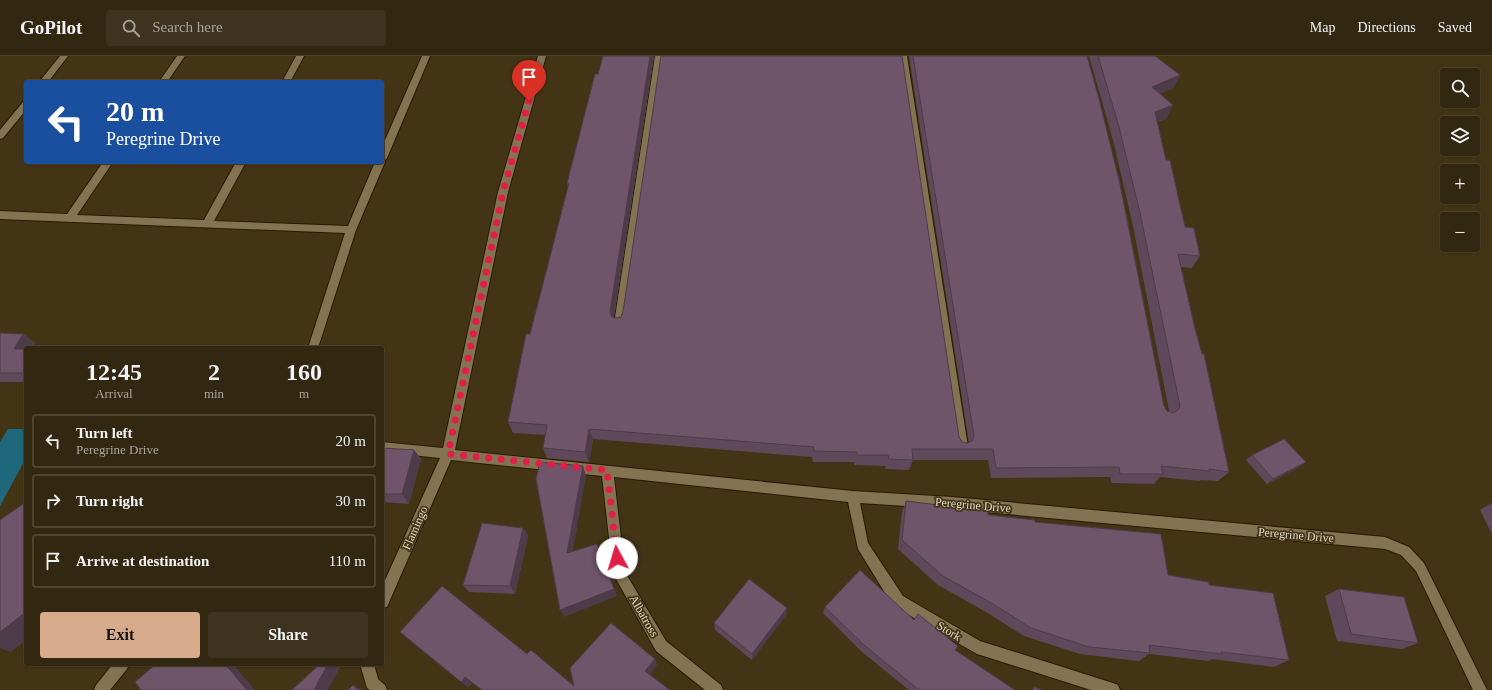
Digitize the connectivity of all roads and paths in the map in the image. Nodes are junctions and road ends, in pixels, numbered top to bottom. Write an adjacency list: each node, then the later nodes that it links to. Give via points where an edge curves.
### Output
1 (64, 56): 8 (street)
2 (181, 56): 9 (street)
3 (300, 56): 10 (street)
4 (426, 56): 13 (street)
5 (542, 56): 25 (street, Flamingo, via 503,192)
6 (659, 56): 21 (street)
7 (903, 56): 24 (street)
8 (45, 80)
9 (164, 80)
10 (287, 80)
11 (24, 106): 12 (street)
12 (0, 136)
13 (384, 153)
14 (107, 164): 18 (street)
15 (240, 164): 19 (street)
16 (379, 164): 20 (street)
17 (0, 215): 18 (street)
18 (70, 218): 19 (street)
19 (207, 224): 20 (street)
20 (351, 230): 22 (street)
21 (619, 324)
22 (314, 346)
23 (384, 447): 25 (street, Peregrine Drive)
24 (962, 447)
25 (448, 454): 26 (street, Peregrine Drive); 28 (street, Flamingo)
26 (607, 470): 27 (street, Peregrine Drive); 33 (street, Albatross, via 619,573 661,646)
27 (852, 497): 34 (street, Stork, via 862,546 898,601 977,647); 35 (street, Peregrine Drive, via 952,503 1385,543 1405,552 1420,567)
28 (384, 598)
29 (120, 666): 31 (street)
30 (368, 666): 32 (street, via 372,683)
31 (101, 690)
32 (380, 690)
33 (716, 690)
34 (1113, 690)
35 (1480, 690)

